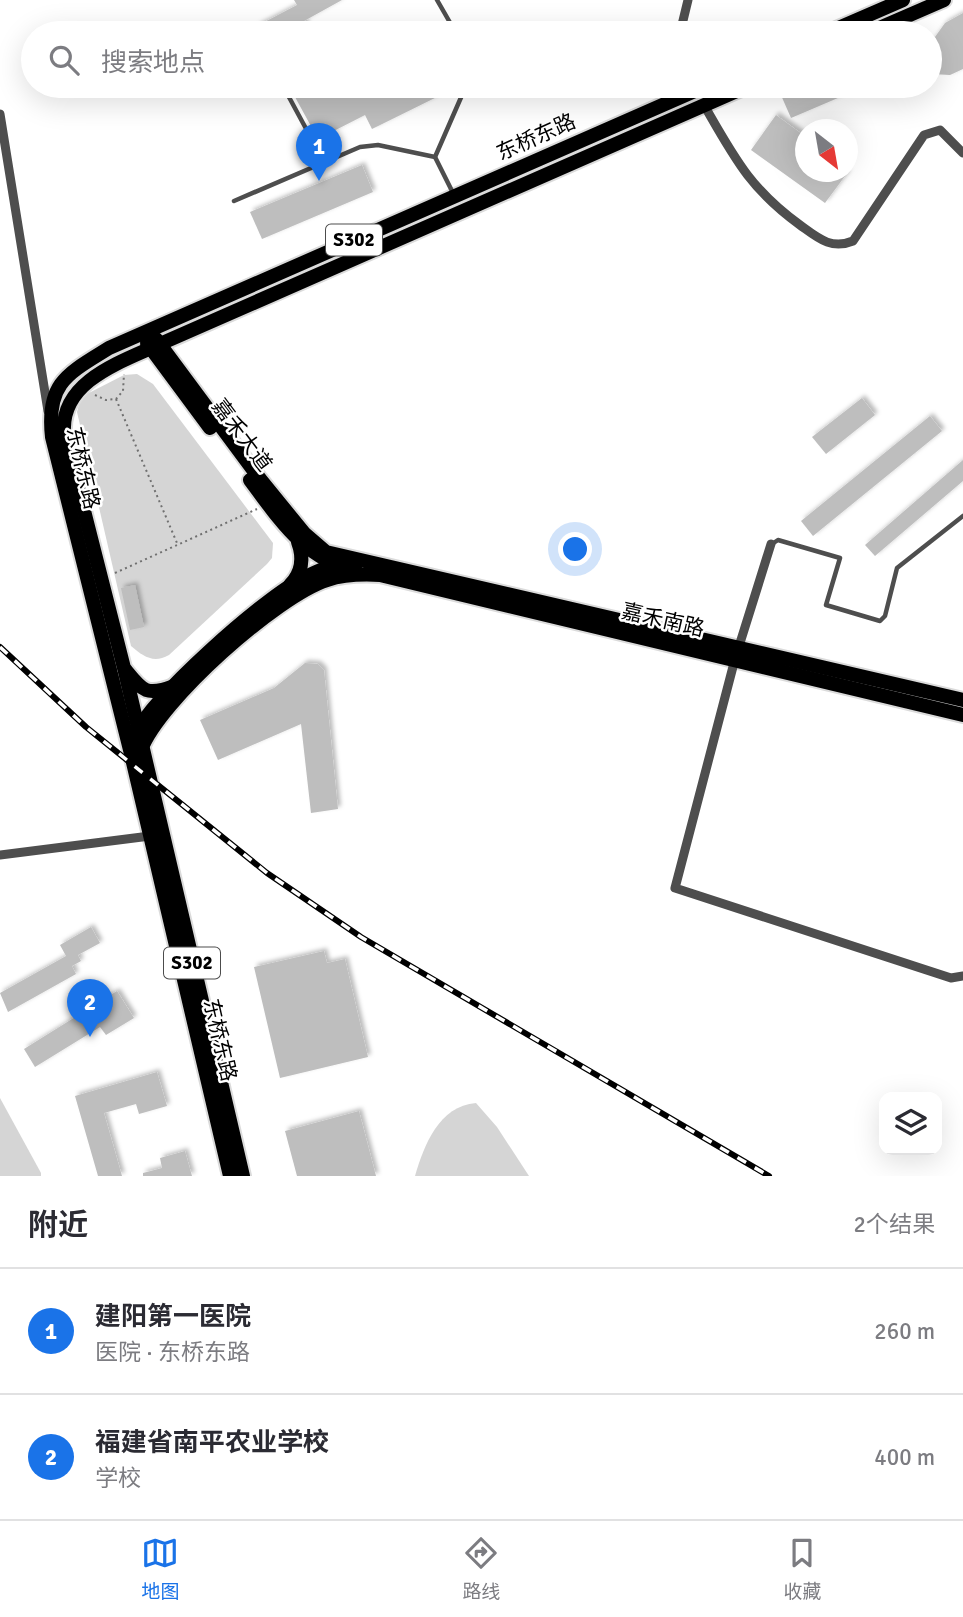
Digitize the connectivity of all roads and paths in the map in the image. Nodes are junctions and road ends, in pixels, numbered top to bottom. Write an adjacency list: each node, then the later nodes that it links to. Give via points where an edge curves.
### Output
1 (437, 0): 5 (lane)
2 (688, 0): 6 (street)
3 (903, 0): 7 (main road)
4 (944, 0): 8 (main road)
5 (449, 21)
6 (683, 21)
7 (855, 21)
8 (895, 21)
9 (289, 98): 17 (lane)
10 (461, 98): 16 (lane)
11 (669, 98): 18 (main road, 东桥东路 / S302)
12 (720, 98): 13 (main road, 东桥东路 / S302)
13 (704, 105): 15 (street, via 745,174 770,204 834,245 853,241 924,135 940,130); 21 (main road, 东桥东路 / S302)
14 (0, 114): 25 (street)
15 (963, 153)
16 (435, 157): 17 (lane, via 378,145 359,147); 18 (lane)
17 (324, 162): 19 (lane)
18 (455, 196): 20 (main road, 东桥东路 / S302)
19 (234, 201)
20 (145, 332): 21 (main road, 嘉禾大道); 25 (main road, 东桥东路 / S302, via 79,366 61,383 51,400)
21 (155, 346): 26 (main road, 嘉禾大道); 28 (main road, 嘉禾大道); 35 (main road, 东桥东路 / S302, via 88,382 72,396 62,414)
22 (124, 375): 24 (path, via 123,391)
23 (92, 391): 24 (path, via 100,399)
24 (116, 399): 30 (path)
25 (52, 437): 38 (main road, 东桥东路)
26 (268, 504): 28 (main road, 嘉禾大道); 30 (path)
27 (963, 516): 29 (lane, via 898,568 880,621 826,605 840,558 778,540)
28 (302, 539): 31 (main road, 嘉禾大道); 36 (main road)
29 (771, 544): 37 (street)
30 (177, 545): 35 (path)
31 (318, 554): 32 (main road); 33 (main road, via 342,568); 34 (main road)
32 (353, 567): 33 (main road, 嘉禾南路); 34 (main road, via 338,563); 36 (main road)
33 (378, 570): 37 (main road, 嘉禾南路)
34 (308, 576): 36 (main road)
35 (102, 579): 38 (main road)
36 (292, 592): 39 (main road)
37 (737, 653): 41 (main road, 嘉禾南路); 43 (main road, 嘉禾南路); 48 (street, via 675,888 951,978)
38 (117, 670): 39 (main road, via 147,692); 40 (main road); 45 (main road, 东桥东路)
39 (177, 691): 42 (main road); 45 (main road)
40 (131, 694): 42 (main road, via 147,705); 44 (main road)
41 (963, 700)
42 (156, 705): 44 (main road)
43 (963, 715)
44 (139, 728): 45 (main road, via 132,740)
45 (136, 752): 46 (main road, 东桥东路 / S302); 50 (main road, 东桥东路 / S302)
46 (150, 836): 47 (street); 49 (main road, 东桥东路 / S302)
47 (0, 855)
48 (963, 976)
49 (230, 1176)
50 (243, 1176)

